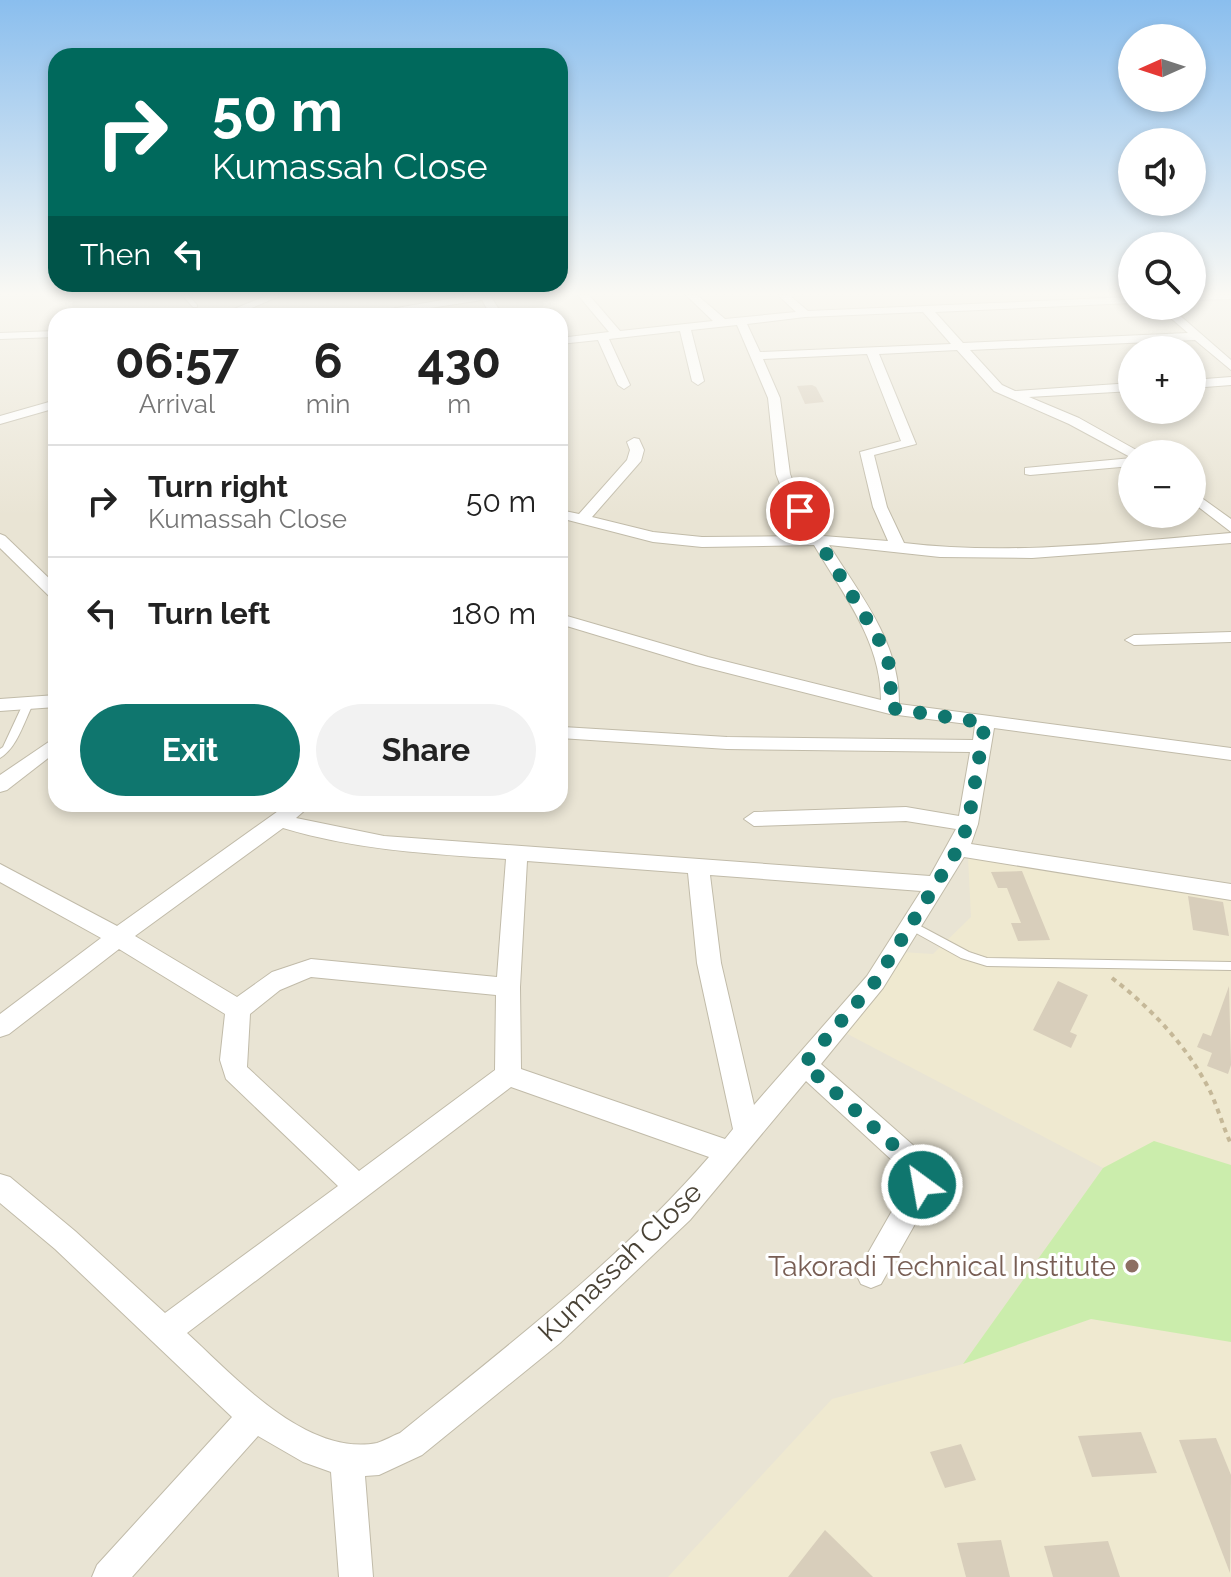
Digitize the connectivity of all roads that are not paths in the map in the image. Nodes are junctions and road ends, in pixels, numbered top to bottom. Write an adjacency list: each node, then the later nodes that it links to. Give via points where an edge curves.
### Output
1 (616, 369): 9 (street)
2 (695, 369): 6 (street)
3 (761, 369): 24 (street, via 774,398 783,474)
4 (879, 369): 25 (street, via 909,444 867,452 880,507)
5 (978, 369): 11 (street)
6 (698, 381)
7 (1231, 381): 8 (street)
8 (1206, 383)
9 (624, 385)
10 (1118, 388): 11 (street)
11 (1012, 394): 15 (street)
12 (48, 406): 13 (street)
13 (0, 420)
14 (634, 442): 20 (street, via 634,461)
15 (1118, 445)
16 (1118, 463): 17 (street)
17 (1030, 471)
18 (1206, 506): 21 (street)
19 (568, 516): 20 (street)
20 (582, 520): 24 (street, via 702,542)
21 (1231, 527)
22 (1231, 538): 25 (street, via 1032,553)
23 (0, 539): 26 (street)
24 (816, 541): 25 (street); 33 (street, via 887,656)
25 (899, 549)
26 (48, 586)
27 (568, 624): 33 (street)
28 (1231, 637): 29 (street)
29 (1134, 640)
30 (48, 702): 31 (street)
31 (28, 704): 32 (street); 38 (lane)
32 (0, 705)
33 (890, 708): 35 (street)
34 (568, 733): 35 (street, via 727,743)
35 (982, 735): 37 (street); 43 (street, Kumassah Close)
36 (48, 749): 39 (street)
37 (1231, 754)
38 (0, 755)
39 (0, 785)
40 (290, 812): 42 (street)
41 (754, 819): 43 (street, via 906,814)
42 (279, 820): 44 (street, via 348,839); 50 (street)
43 (963, 837): 47 (street, Kumassah Close); 48 (street)
44 (517, 853): 45 (street); 52 (street)
45 (698, 867): 47 (street); 57 (street)
46 (0, 872): 50 (street)
47 (936, 884): 49 (street, Kumassah Close)
48 (1231, 892)
49 (911, 925): 51 (lane, via 987,962); 55 (street, Kumassah Close, via 875,982)
50 (118, 937): 53 (street); 54 (street)
51 (1231, 966)
52 (508, 987): 53 (street, via 311,968 277,979); 56 (street)
53 (238, 1010): 59 (street, via 235,1072)
54 (0, 1027)
55 (804, 1064): 57 (street, Kumassah Close); 60 (street, via 921,1170 922,1185)
56 (508, 1075): 57 (street); 59 (street)
57 (738, 1141): 63 (street, Kumassah Close, via 680,1211 560,1322 411,1444 379,1459)
58 (0, 1186): 61 (street, Kumassah Close)
59 (356, 1186): 61 (street)
60 (871, 1274)
61 (166, 1331): 62 (street, Kumassah Close)
62 (254, 1416): 63 (street, Kumassah Close, via 314,1451); 64 (street)
63 (347, 1460): 65 (street)
64 (109, 1577)
65 (356, 1577)

